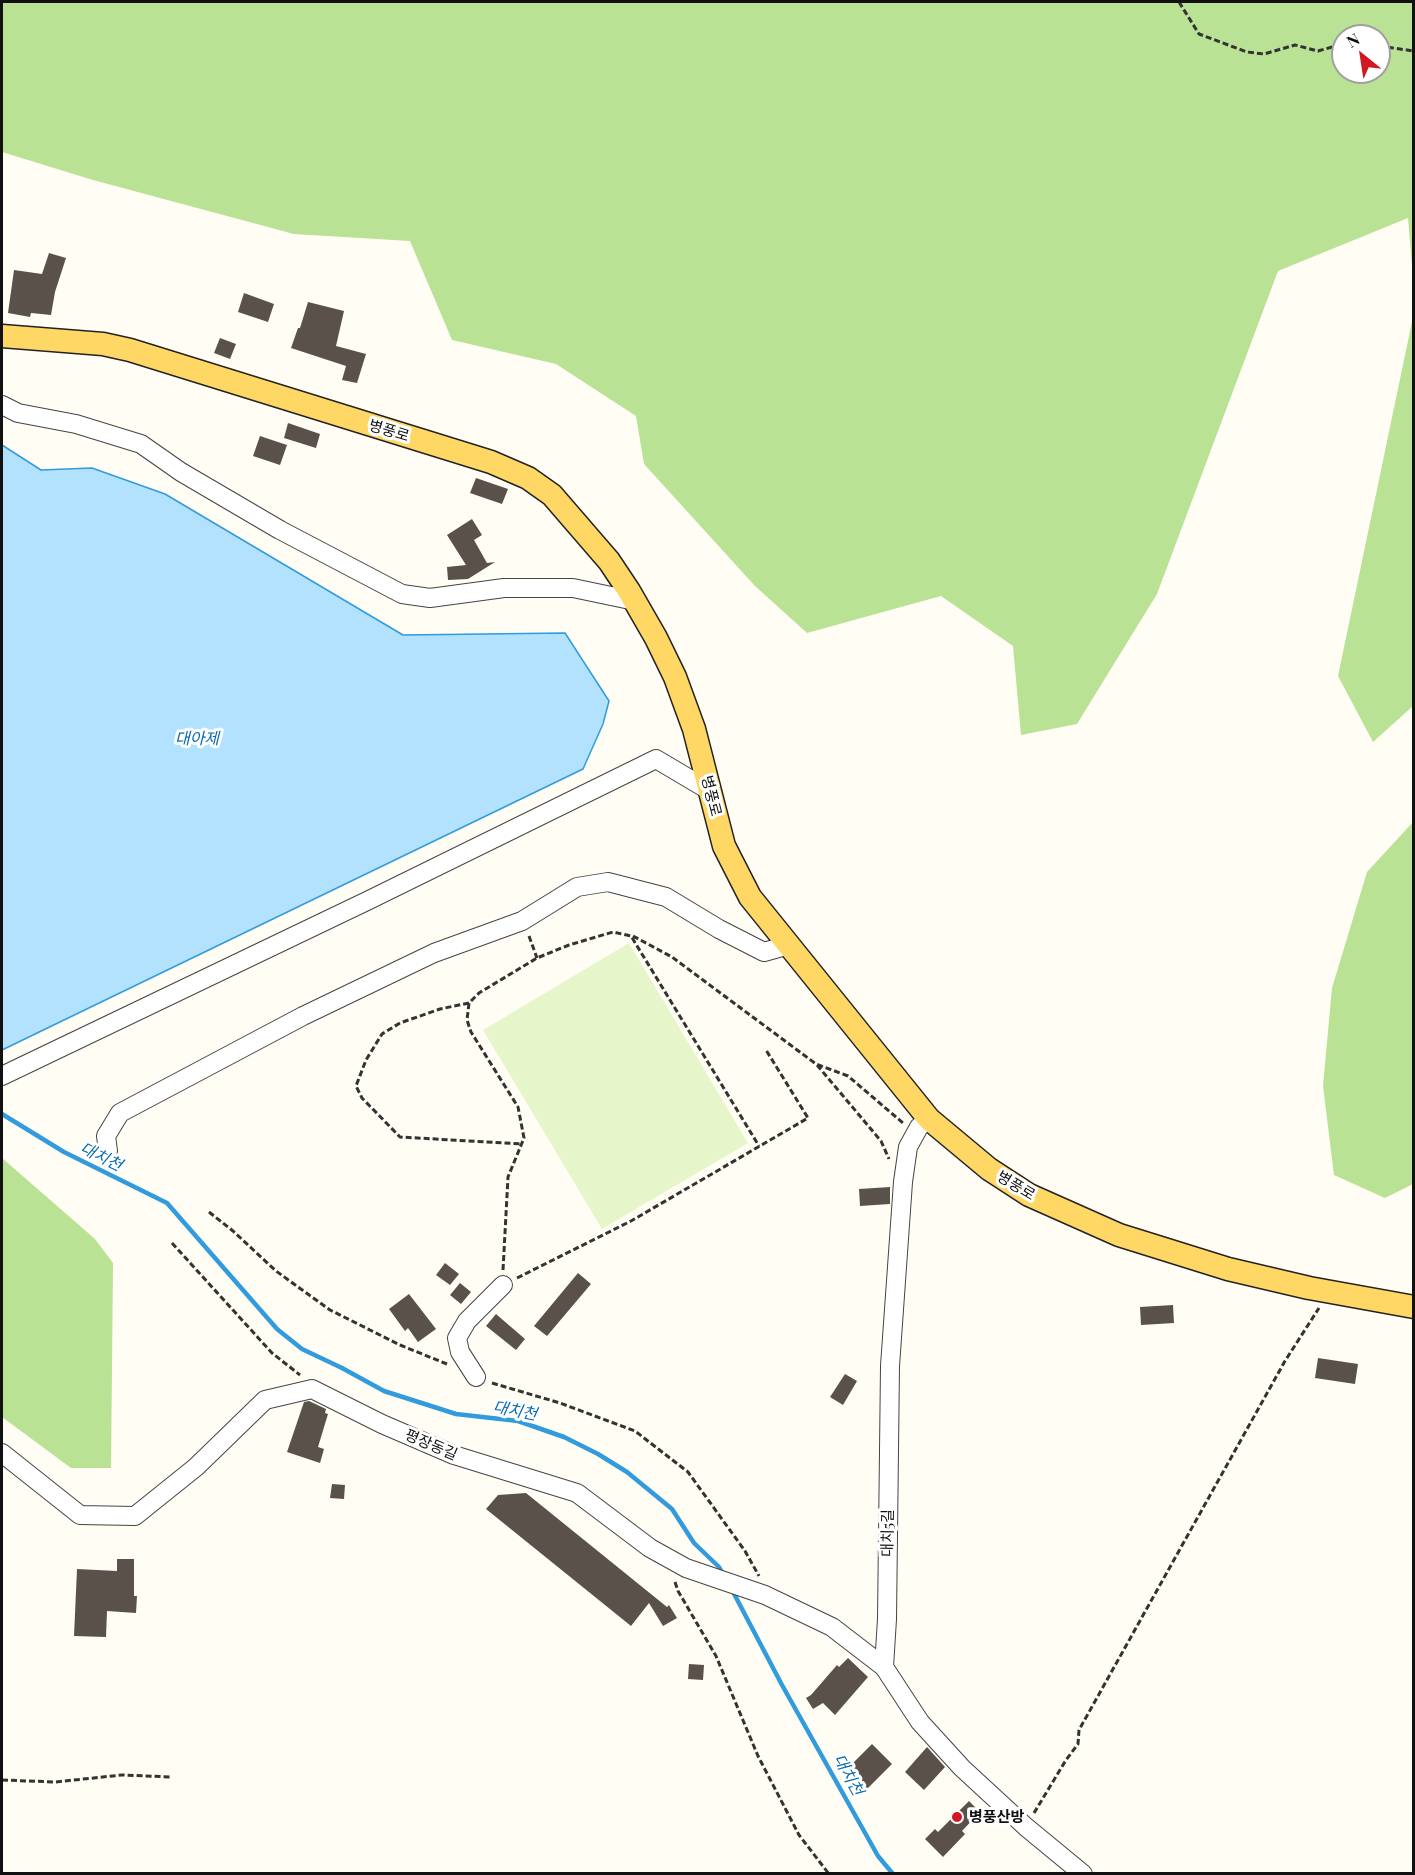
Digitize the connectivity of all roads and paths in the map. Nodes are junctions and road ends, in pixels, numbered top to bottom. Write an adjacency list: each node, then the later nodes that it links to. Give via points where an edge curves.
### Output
1 (1179, 2): 2 (path, via 1199,34 1247,52 1264,54 1295,45 1318,51)
2 (1331, 47)
3 (1391, 48): 4 (path)
4 (1413, 51)
5 (2, 336): 7 (main road, 병풍로, via 103,344 130,350 491,462 528,478 552,495 609,561)
6 (2, 405): 7 (street, via 18,413 76,424 141,444 280,530 402,594 430,598 504,588 573,588)
7 (635, 601): 8 (main road, 병풍로, via 675,677)
8 (710, 792): 11 (main road, 병풍로, via 734,868 750,897); 16 (street, via 656,759)
9 (522, 921): 11 (street, via 577,887 608,882 666,897 764,952); 12 (path); 20 (street, via 434,953 303,1016 120,1113 106,1136)
10 (631, 936): 12 (path, via 613,932); 15 (path, via 672,957); 19 (path)
11 (789, 945): 17 (main road, 병풍로)
12 (537, 958): 13 (path)
13 (469, 1003): 18 (path, via 467,1020 471,1032 518,1107); 18 (path, via 400,1023 382,1034 366,1059 356,1086 362,1098 400,1137)
14 (766, 1050): 19 (path, via 808,1118)
15 (816, 1064): 17 (path, via 848,1076); 21 (path, via 881,1141)
16 (2, 1076)
17 (922, 1127): 25 (main road, 병풍로, via 1029,1195 1119,1234 1228,1269); 32 (street, 대치5길, via 908,1148 903,1182 890,1366)
18 (522, 1144): 24 (path, via 508,1177)
19 (759, 1146): 24 (path, via 631,1221)
20 (108, 1151)
21 (890, 1160)
22 (209, 1212): 27 (path, via 276,1271 330,1310)
23 (172, 1243): 28 (path, via 272,1353)
24 (503, 1285): 27 (street, via 467,1321 457,1338 460,1352)
25 (1321, 1290): 26 (main road, 병풍로); 35 (path, via 1320,1308 1285,1361 1079,1730 1078,1744)
26 (1413, 1307)
27 (476, 1377): 31 (path, via 636,1431 688,1472 745,1551)
28 (312, 1389): 29 (street, via 265,1401 196,1467 135,1516 80,1515); 30 (street, 평장동길, via 454,1455 577,1493)
29 (2, 1453)
30 (666, 1557): 31 (street, 평장동길, via 689,1570); 36 (path, via 678,1591 716,1656 758,1756 798,1834)
31 (768, 1597): 32 (street, 평장동길, via 832,1627)
32 (884, 1667): 35 (street, via 920,1722 962,1768)
33 (170, 1778): 34 (path, via 122,1775 55,1782)
34 (2, 1780)
35 (1026, 1827): 37 (street)
36 (829, 1874)
37 (1083, 1874)

